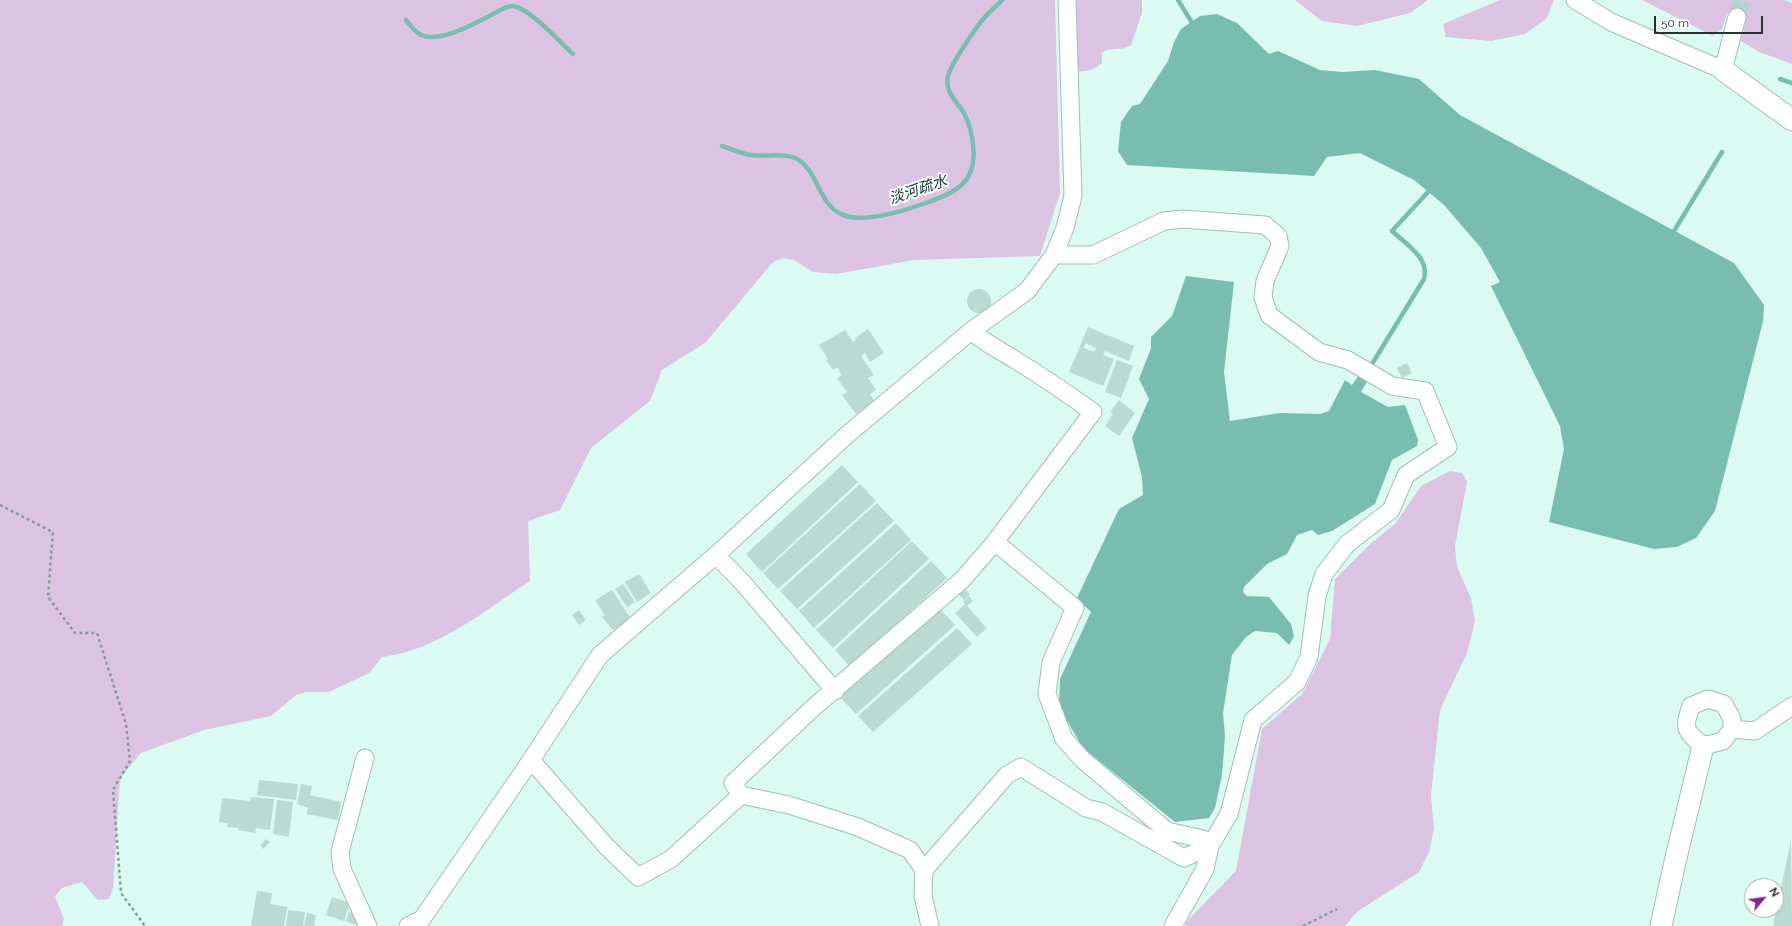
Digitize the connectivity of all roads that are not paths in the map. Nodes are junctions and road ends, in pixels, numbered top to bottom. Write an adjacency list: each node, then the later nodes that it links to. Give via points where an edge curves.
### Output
1 (1067, 0): 6 (street, via 1073,196 1065,228)
2 (1575, 0): 4 (street, via 1611,22)
3 (1737, 16): 4 (street)
4 (1723, 70): 5 (street)
5 (1792, 120)
6 (1054, 255): 7 (street, via 1027,291); 17 (street, via 1093,256 1170,220 1265,226 1278,236 1280,246 1265,282 1262,297 1269,315 1319,352 1348,360 1392,386 1425,391 1448,447 1406,475 1391,510 1348,544 1324,574 1317,596 1309,657 1297,682 1253,720 1229,814)
7 (971, 331): 8 (street, via 1093,412); 9 (street, via 848,434)
8 (995, 542): 10 (street, via 962,580); 17 (street, via 1075,608 1051,662 1047,694 1064,739 1083,760 1167,831 1203,839)
9 (716, 556): 10 (street, via 743,583); 15 (street, via 600,655)
10 (835, 691): 16 (street, via 733,783)
11 (1792, 706): 12 (street, via 1755,731)
12 (1732, 729): 13 (street, via 1723,741); 13 (street, via 1732,719 1724,704 1708,699 1691,706 1686,723 1690,735)
13 (1703, 746): 23 (street)
14 (364, 758): 20 (street, via 340,852 342,869)
15 (532, 760): 16 (street, via 606,846 638,877 671,859); 19 (street)
16 (741, 795): 18 (street, via 789,806 858,827 910,850)
17 (1210, 846): 18 (street, via 1184,858 1102,812 1086,808 1021,767 1007,775); 22 (street, via 1205,869)
18 (924, 870): 21 (street, via 923,896)
19 (419, 924)
20 (368, 926)
21 (930, 926)
22 (1173, 926)
23 (1661, 926)

